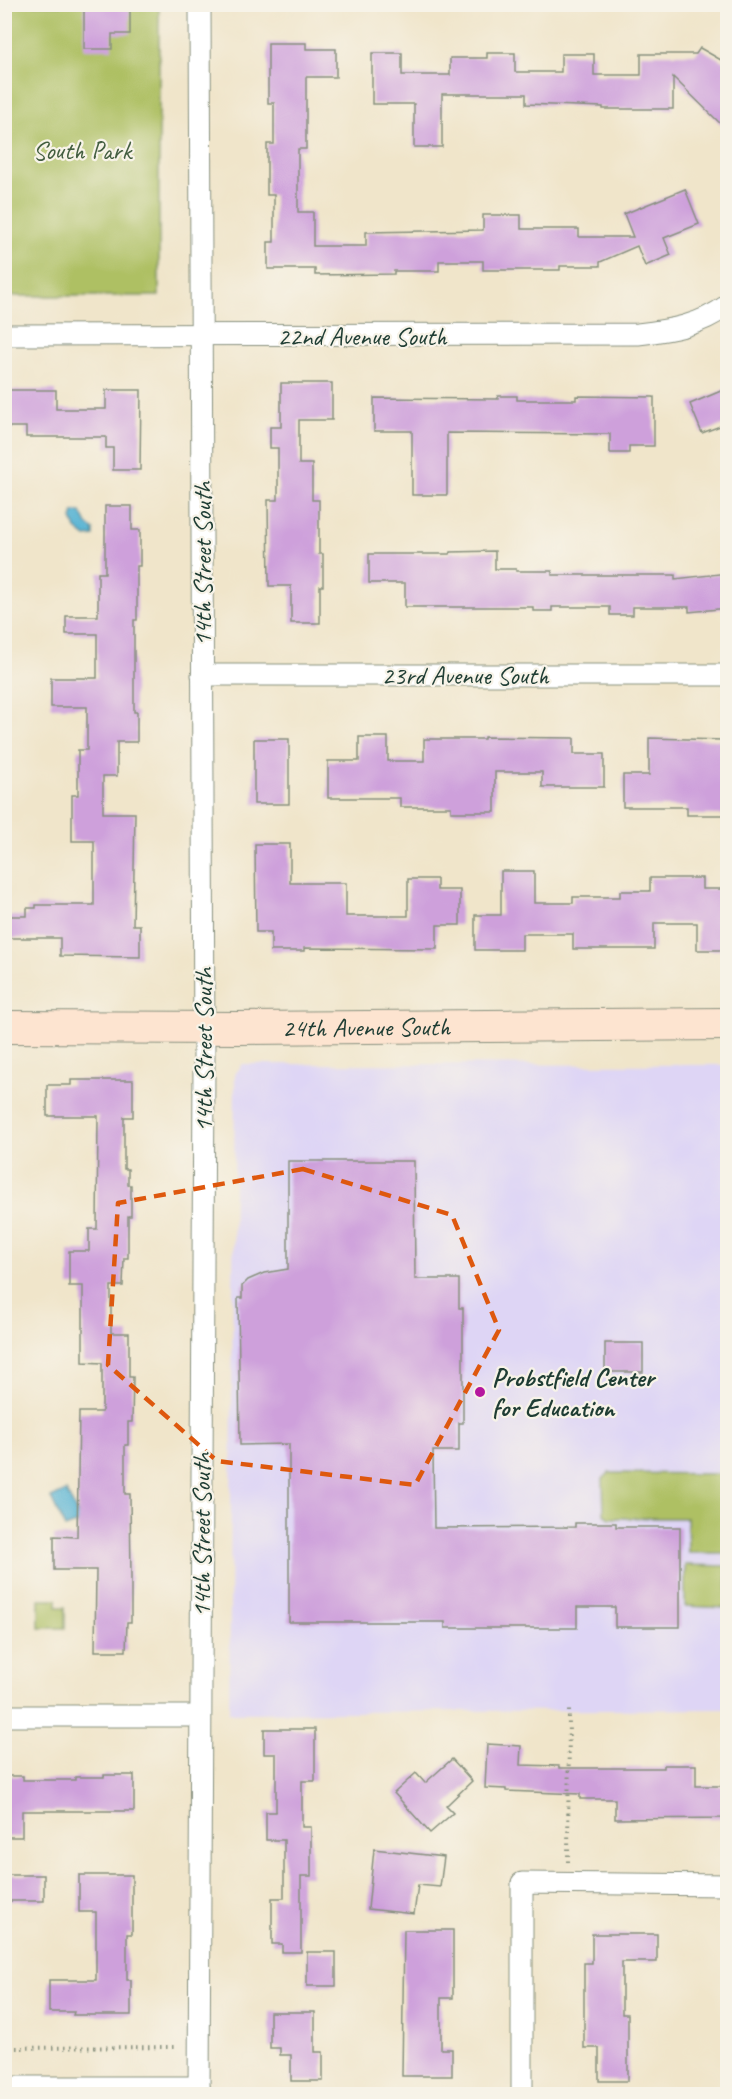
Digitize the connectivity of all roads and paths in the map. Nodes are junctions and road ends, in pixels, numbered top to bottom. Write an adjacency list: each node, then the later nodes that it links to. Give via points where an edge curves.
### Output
1 (200, 4): 4 (street, 14th Street South)
2 (722, 310): 4 (street, 22nd Avenue South, via 681,328 638,334)
3 (4, 335): 4 (street, 22nd Avenue South)
4 (201, 336): 5 (street, 14th Street South)
5 (202, 675): 6 (street, 23rd Avenue South); 9 (street, 14th Street South)
6 (728, 675)
7 (728, 1024): 9 (street, 24th Avenue South)
8 (4, 1026): 9 (street, 24th Avenue South)
9 (204, 1028): 12 (street, 14th Street South)
10 (569, 1710): 13 (path)
11 (4, 1716): 12 (street)
12 (200, 1716): 16 (street, 14th Street South)
13 (568, 1883): 14 (street); 19 (street, via 522,1883)
14 (728, 1885)
15 (4, 2048): 16 (path)
16 (199, 2048): 18 (street, 14th Street South)
17 (4, 2087): 18 (street)
18 (199, 2091)
19 (522, 2094)

